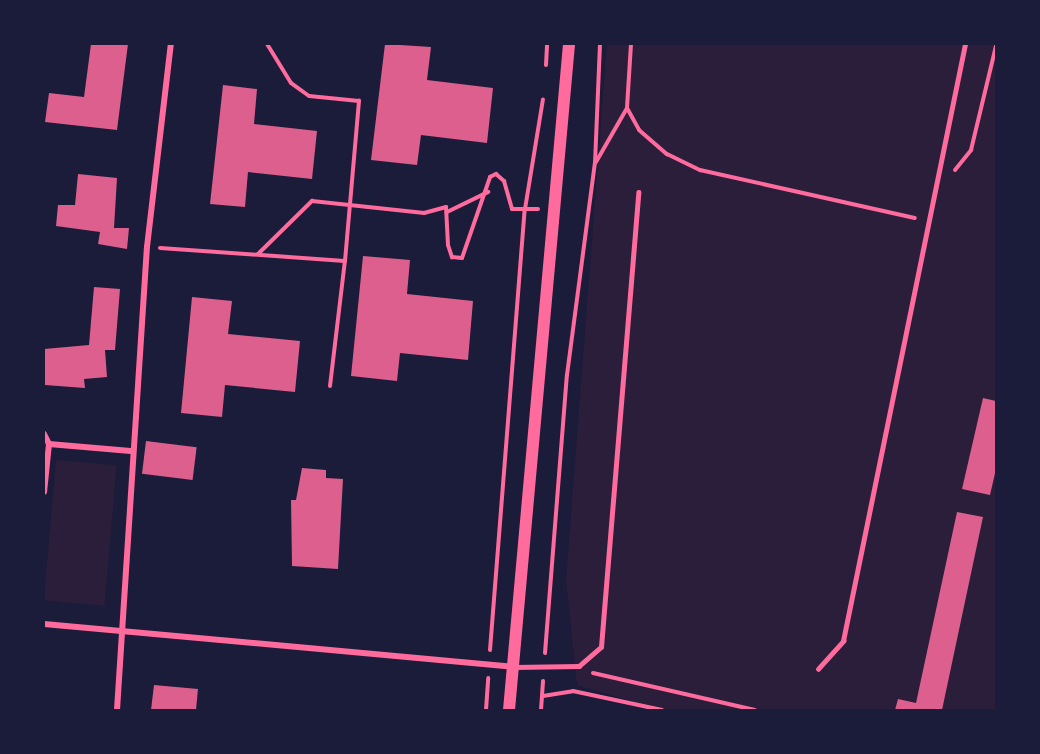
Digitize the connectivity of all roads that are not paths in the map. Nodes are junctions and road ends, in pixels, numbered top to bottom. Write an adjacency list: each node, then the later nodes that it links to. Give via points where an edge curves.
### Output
1 (171, 44): 7 (street, via 147,247)
2 (570, 44): 11 (main road)
3 (965, 44): 12 (lane, via 843,641)
4 (638, 193): 11 (lane, via 601,647 579,666)
5 (44, 434): 6 (street)
6 (49, 444): 7 (street); 8 (street)
7 (131, 451): 10 (street)
8 (44, 492)
9 (44, 624): 10 (street)
10 (124, 634): 11 (street); 13 (street)
11 (513, 667): 14 (main road)
12 (819, 669)
13 (117, 711)
14 (509, 711)

